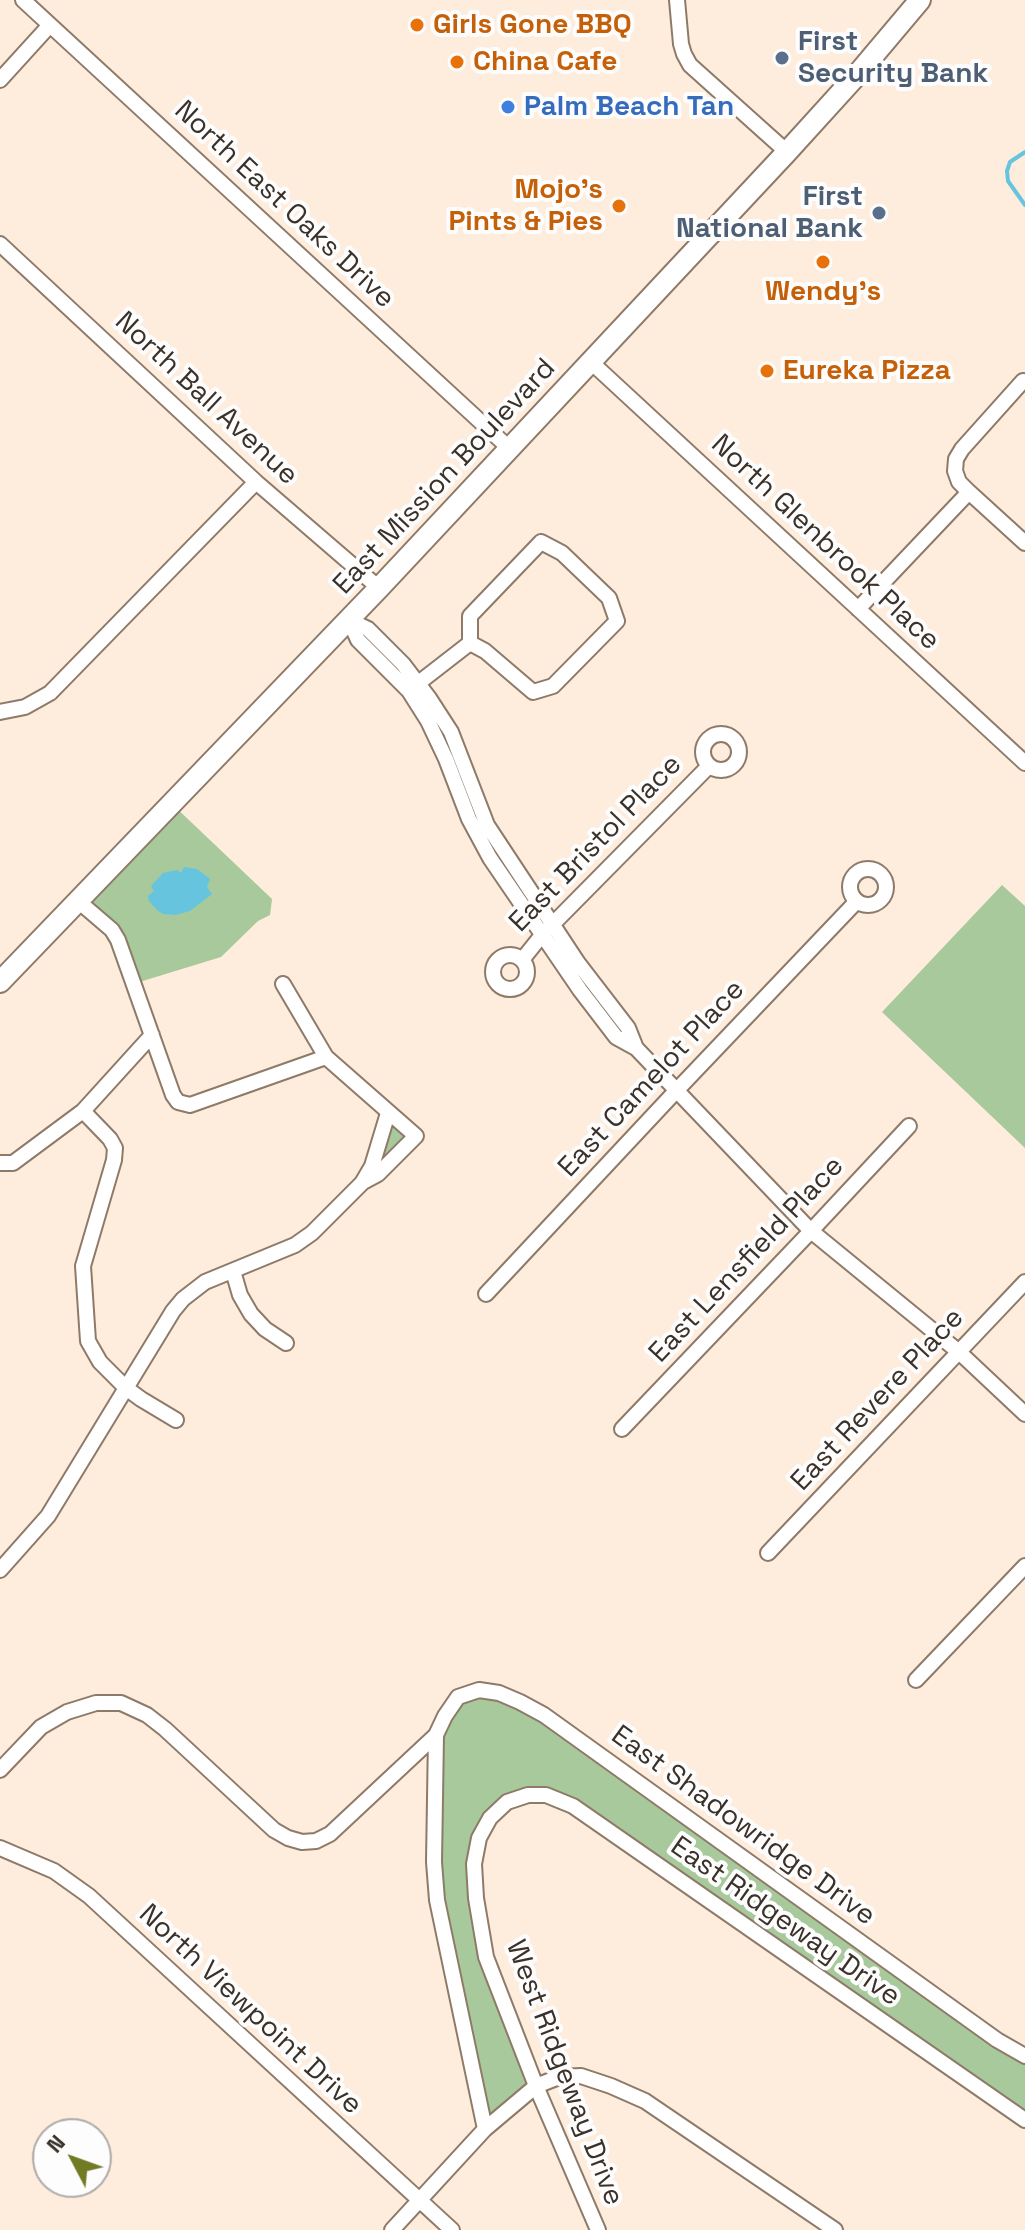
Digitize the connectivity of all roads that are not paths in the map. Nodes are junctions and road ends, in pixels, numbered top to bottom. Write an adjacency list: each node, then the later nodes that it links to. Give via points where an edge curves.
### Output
1 (23, 0): 4 (street, North East Oaks Drive)
2 (677, 0): 6 (street, via 681,44 690,65)
3 (920, 0): 6 (main road, East Mission Boulevard)
4 (50, 25): 5 (street); 10 (street, North East Oaks Drive)
5 (0, 80)
6 (787, 152): 8 (main road, East Mission Boulevard)
7 (0, 244): 11 (street, North Ball Avenue)
8 (591, 362): 10 (main road, East Mission Boulevard); 15 (street, North Glenbrook Place)
9 (1023, 381): 12 (street, via 956,459 959,482)
10 (509, 448): 14 (main road, East Mission Boulevard)
11 (256, 482): 14 (street, North Ball Avenue); 19 (street, via 50,693 25,707)
12 (969, 492): 13 (street); 15 (street)
13 (1025, 543)
14 (379, 588): 16 (main road, East Mission Boulevard)
15 (858, 609): 20 (street, North Glenbrook Place)
16 (349, 620): 18 (street, via 358,640); 22 (main road, East Mission Boulevard)
17 (470, 643): 17 (street, via 470,616 541,542 562,553 609,598 617,621 553,686 533,692); 18 (street)
18 (414, 687): 24 (street, via 490,858)
19 (0, 712)
20 (1025, 763)
21 (709, 766): 24 (street, East Bristol Place)
22 (77, 900): 26 (main road, East Mission Boulevard); 28 (street, via 118,940)
23 (857, 901): 30 (street, East Camelot Place)
24 (547, 930): 25 (street, East Bristol Place); 30 (street, via 580,990 616,1037 636,1048)
25 (522, 960)
26 (0, 982)
27 (283, 984): 29 (street)
28 (152, 1035): 29 (street, via 173,1095 184,1105); 31 (street)
29 (326, 1057): 32 (street)
30 (676, 1091): 36 (street); 39 (street, East Camelot Place)
31 (83, 1111): 34 (street, via 13,1163); 42 (street, via 115,1148 83,1266 88,1341)
32 (388, 1113): 35 (street); 35 (street, via 416,1136)
33 (909, 1126): 36 (street, East Lensfield Place)
34 (0, 1163)
35 (362, 1183): 37 (street, via 295,1245)
36 (811, 1231): 41 (street); 45 (street, East Lensfield Place)
37 (233, 1271): 40 (street, via 251,1314); 42 (street, via 205,1282 183,1299)
38 (1025, 1282): 41 (street, East Revere Place)
39 (486, 1294)
40 (286, 1343)
41 (959, 1352): 43 (street); 46 (street, East Revere Place)
42 (126, 1388): 44 (street); 48 (street, via 48,1516)
43 (1025, 1414)
44 (176, 1420)
45 (622, 1429)
46 (768, 1553)
47 (1025, 1566): 49 (street)
48 (0, 1570)
49 (916, 1680)
50 (436, 1735): 51 (street, via 330,1834 316,1841 302,1842 274,1830 165,1729 121,1703 96,1703 67,1712 41,1727); 54 (street, East Shadowridge Drive, via 458,1697 479,1690 520,1702); 57 (street, via 437,1900)
51 (0, 1770)
52 (507, 1802): 55 (street, West Ridgeway Drive, via 479,1838 476,1898 486,1957); 56 (street, East Ridgeway Drive, via 546,1795 573,1806)
53 (0, 1848): 58 (street, North Viewpoint Drive, via 54,1871 89,1896)
54 (1025, 2056)
55 (536, 2086): 57 (street); 61 (street, West Ridgeway Drive); 62 (street, via 581,2076 628,2093)
56 (1025, 2120)
57 (485, 2129): 58 (street)
58 (419, 2200): 59 (street); 60 (street, North Viewpoint Drive)
59 (392, 2230)
60 (452, 2230)
61 (598, 2230)
62 (835, 2230)

